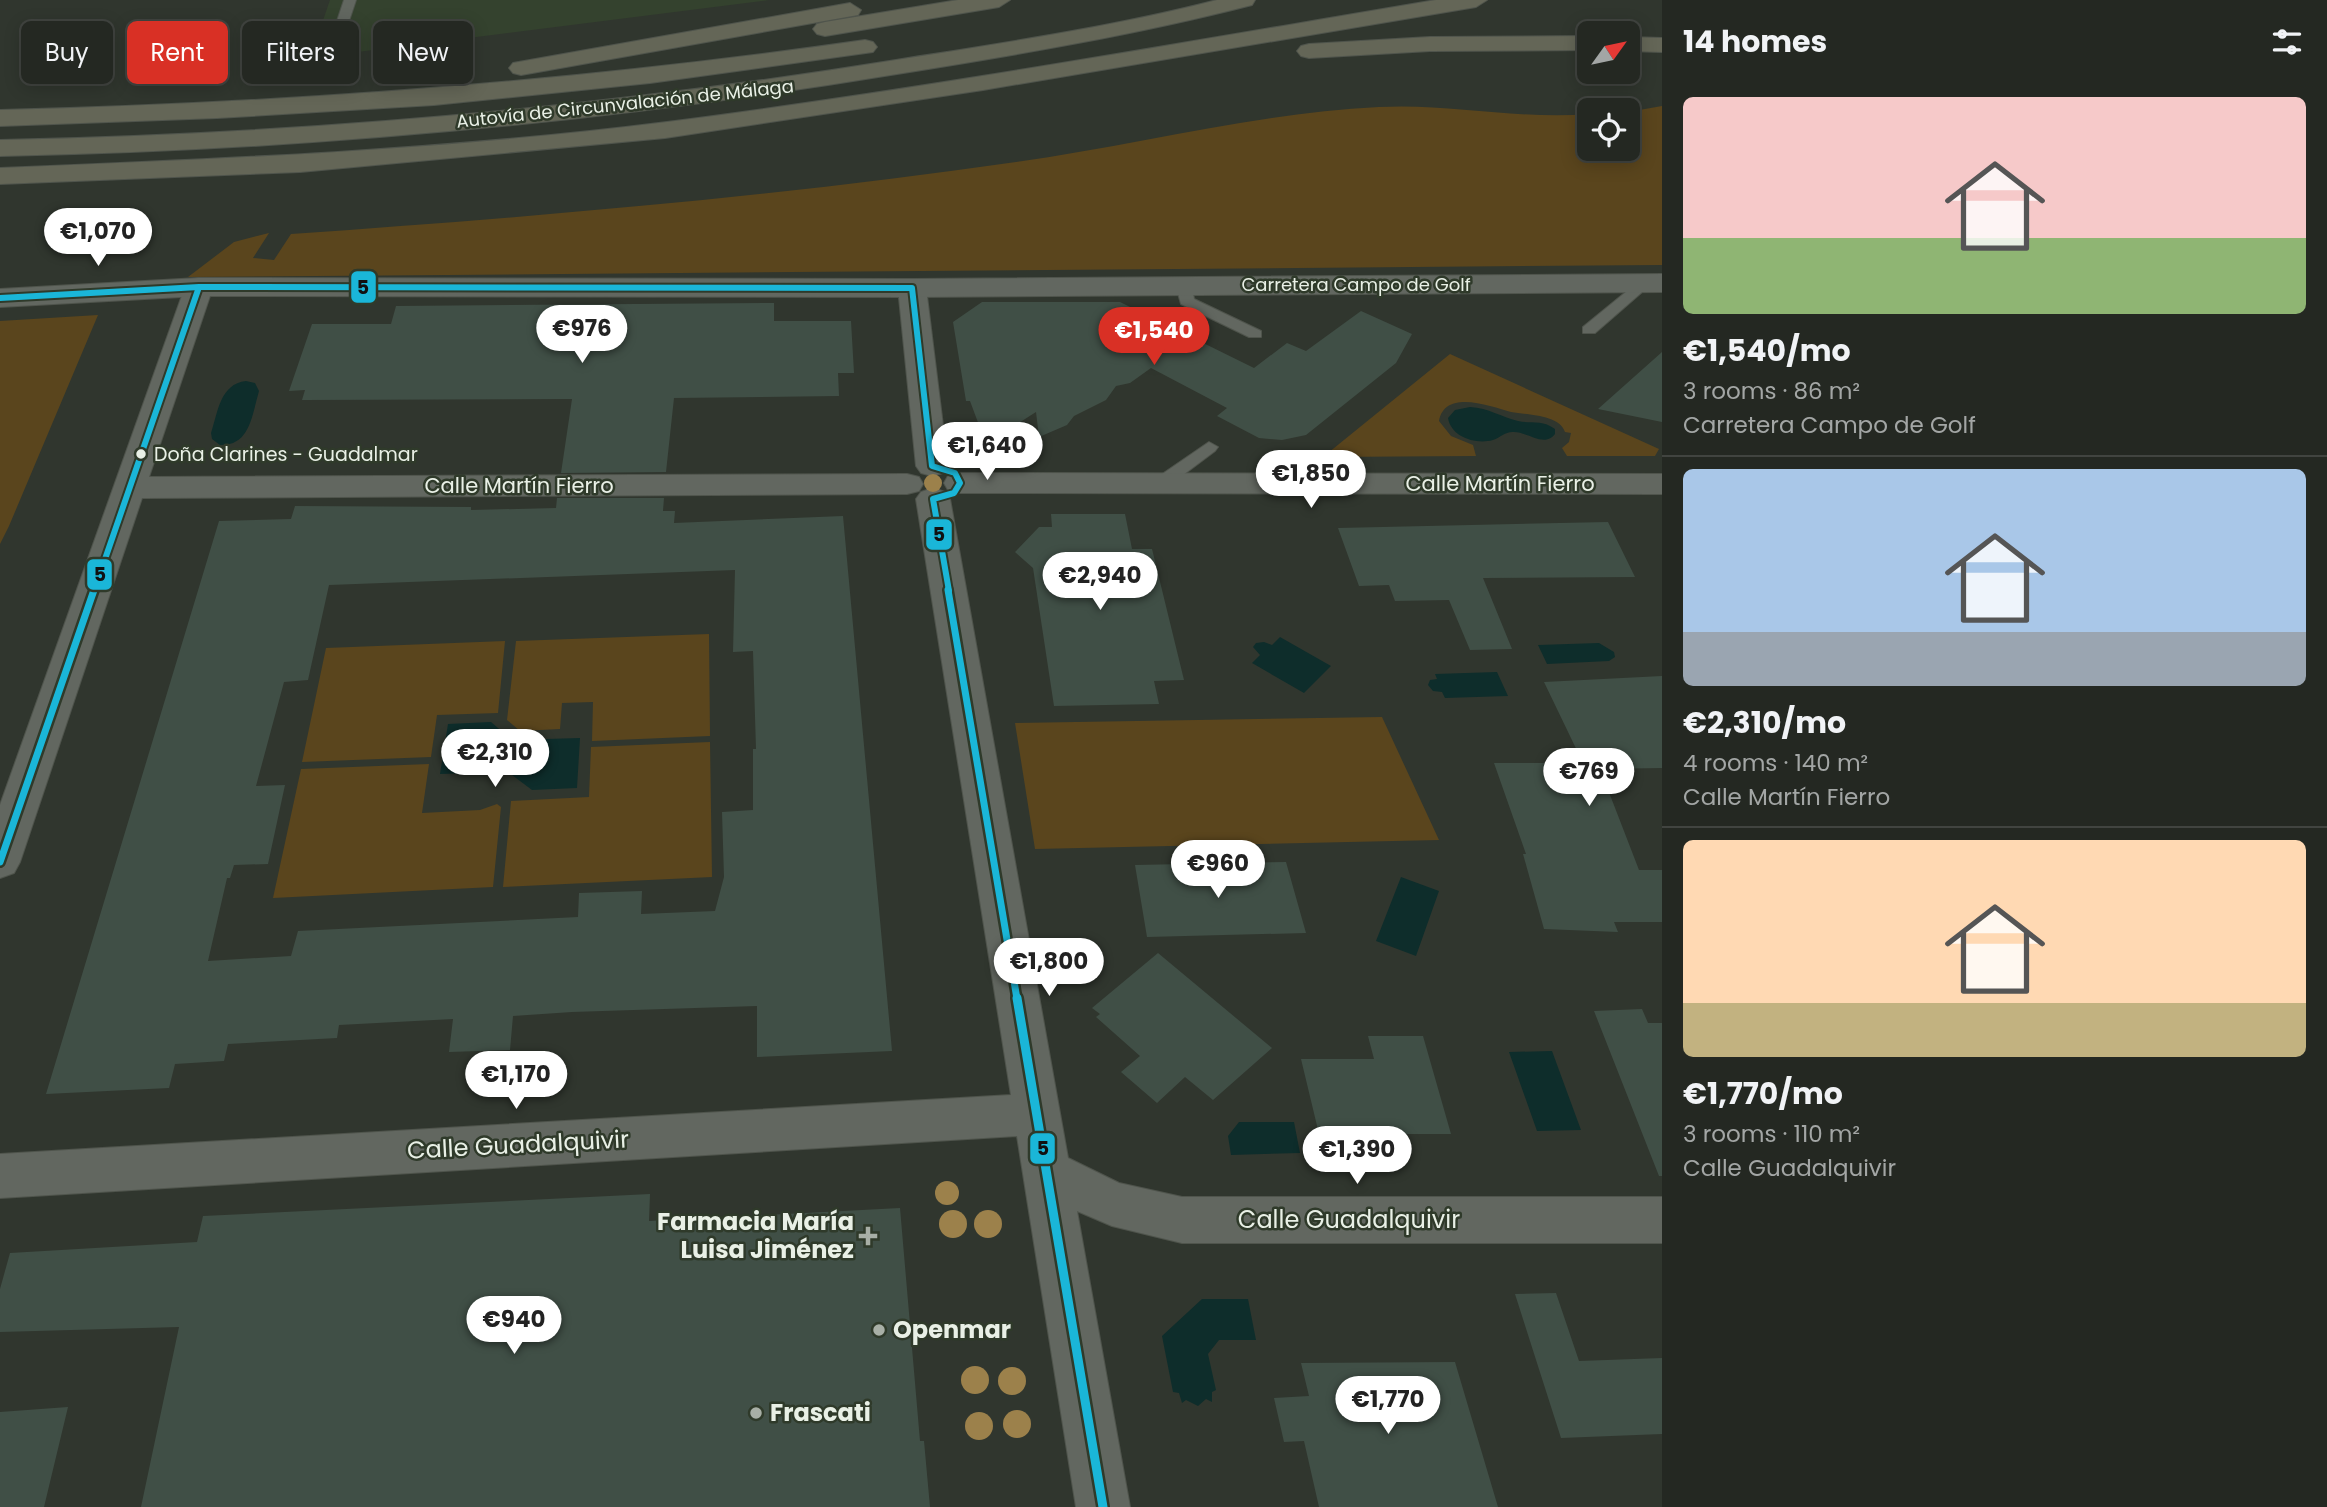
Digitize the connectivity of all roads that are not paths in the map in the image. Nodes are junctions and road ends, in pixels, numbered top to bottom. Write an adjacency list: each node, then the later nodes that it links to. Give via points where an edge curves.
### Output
1 (350, 0): 6 (lane)
2 (897, 0): 11 (highway)
3 (999, 0): 11 (highway, via 743,43)
4 (1244, 0): 15 (highway, Autovía de Circunvalación de Málaga, via 1036,44 808,83 553,115 353,132)
5 (1476, 0): 12 (highway)
6 (343, 21)
7 (1577, 42): 12 (highway, via 1374,46 1186,63 1056,82)
8 (886, 43): 14 (highway, Autovía de Circunvalación de Málaga, via 576,84 386,101 217,112)
9 (1640, 44): 10 (highway)
10 (1662, 45)
11 (521, 68): 13 (highway, via 313,84)
12 (983, 83): 16 (highway, via 731,122 400,157 181,171)
13 (0, 99)
14 (0, 118)
15 (0, 148)
16 (0, 176)
17 (1652, 283): 18 (street, Carretera Campo de Golf); 22 (lane)
18 (1184, 286): 20 (street, Carretera Campo de Golf); 23 (lane, via 1187,301)
19 (199, 287): 20 (street, Carretera Campo de Golf); 21 (street, Carretera Campo de Golf); 28 (street)
20 (912, 288): 25 (street)
21 (0, 299)
22 (1589, 330)
23 (1255, 334)
24 (1209, 447): 26 (lane)
25 (933, 483): 26 (street, Calle Martín Fierro); 28 (street, Calle Martín Fierro); 30 (street)
26 (1161, 483): 27 (street, Calle Martín Fierro)
27 (1662, 484)
28 (130, 488): 29 (street)
29 (0, 862)
30 (1035, 1114): 31 (street); 32 (street, Calle Guadalquivir)
31 (1046, 1171): 33 (street, Calle Guadalquivir, via 1112,1204 1181,1220); 34 (street)
32 (0, 1176)
33 (1662, 1220)
34 (1103, 1507)

